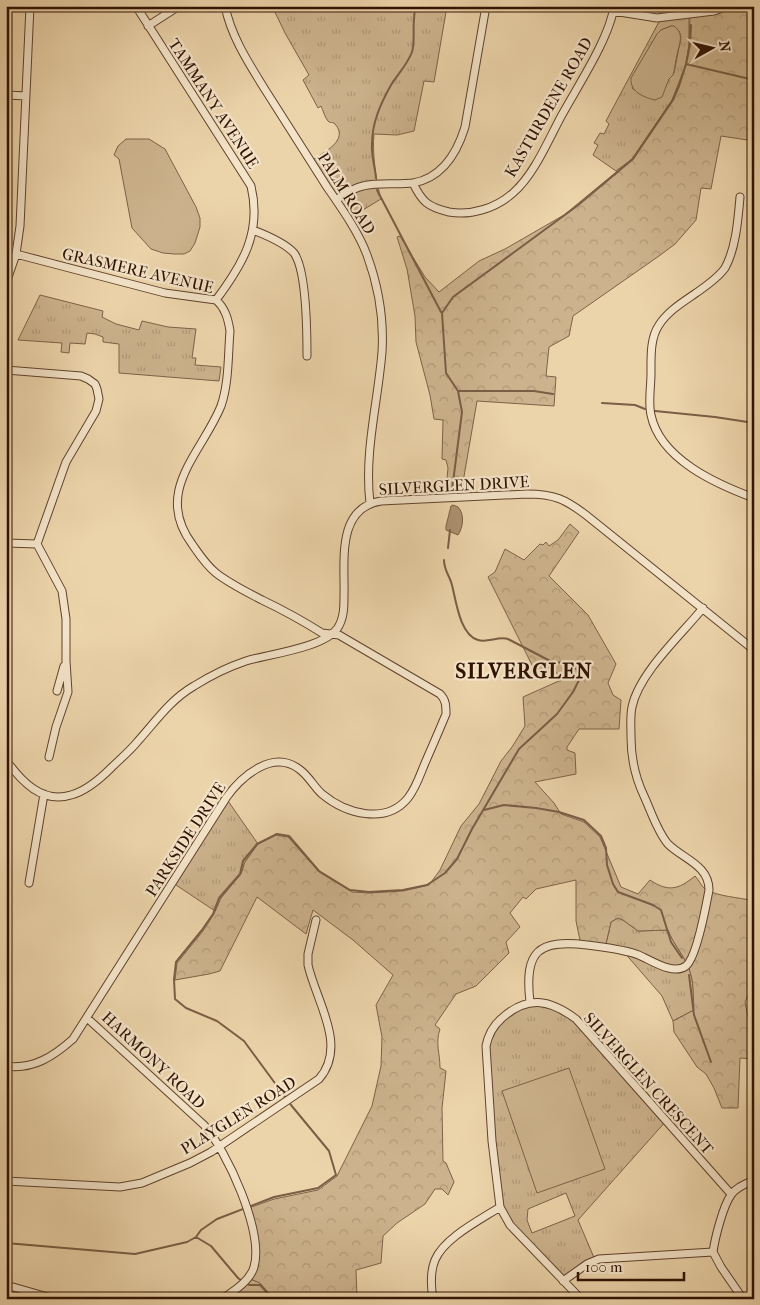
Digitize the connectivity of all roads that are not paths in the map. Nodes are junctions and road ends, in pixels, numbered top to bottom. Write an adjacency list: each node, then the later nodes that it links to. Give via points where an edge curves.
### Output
1 (30, 6): 11 (street)
2 (136, 6): 9 (street, TAMMANY AVENUE)
3 (179, 6): 9 (street)
4 (225, 6): 14 (street, PALM ROAD, via 230,26 251,66)
5 (486, 6): 12 (street, via 461,141 446,166)
6 (599, 6): 8 (street)
7 (728, 6): 8 (street, via 657,18)
8 (614, 8): 12 (street, KASTURDENE ROAD, via 604,36 541,154 514,193 486,209 471,213 454,212 426,204)
9 (148, 26): 15 (street, TAMMANY AVENUE, via 246,176 255,209)
10 (6, 95): 11 (street)
11 (26, 96): 16 (street)
12 (413, 183): 14 (street, via 362,186)
13 (740, 197): 21 (street, via 733,246 724,268 707,285 673,309 658,326 652,351 650,405 654,423 676,456 710,478)
14 (336, 200): 22 (street, PALM ROAD, via 362,244 372,270 380,308 382,352 369,449)
15 (254, 230): 18 (street, TAMMANY AVENUE, via 240,263); 19 (street, via 289,248 299,263 304,289)
16 (16, 254): 17 (street); 18 (street, GRASMERE AVENUE, via 165,293)
17 (6, 283)
18 (216, 300): 26 (street, GRASMERE AVENUE, via 222,306 230,331 226,380 221,405 182,477 177,504 182,526 206,564 216,573 322,633)
19 (307, 356)
20 (6, 370): 24 (street, via 80,376 92,381 98,389 96,411 66,462)
21 (754, 498)
22 (370, 503): 25 (street, SILVERGLEN DRIVE, via 527,494 557,497 586,515); 26 (street, SILVERGLEN DRIVE, via 357,511 348,530 342,616)
23 (6, 543): 24 (street)
24 (37, 544): 28 (street, via 64,598)
25 (703, 608): 27 (street, SILVERGLEN DRIVE); 35 (street, via 642,681 632,706 631,724 633,767 661,833 668,844 704,871 709,882 691,960 684,967 673,969 617,950 565,943 550,945 540,950 532,960)
26 (331, 635): 32 (street, via 238,664 195,685 169,705 137,743 90,786 64,797); 36 (street, PARKSIDE DRIVE, via 349,640 444,698 446,714 413,790 407,799 391,810 378,815 368,814 327,798 303,772 290,764 270,764 250,773 226,798)
27 (754, 650)
28 (66, 661): 29 (street); 30 (street, via 68,692)
29 (57, 691)
30 (50, 758)
31 (6, 760): 32 (street, via 25,783)
32 (44, 794): 33 (street)
33 (29, 883)
34 (316, 920): 38 (street, PLAYGLEN ROAD, via 308,965 329,1030 330,1062 322,1075 292,1098)
35 (530, 1002): 41 (street, SILVERGLEN CRESCENT, via 556,1008 576,1020); 42 (street, via 505,1015 487,1043 492,1142)
36 (87, 1018): 37 (street, PARKSIDE DRIVE, via 73,1039 51,1057 29,1066); 38 (street, HARMONY ROAD, via 195,1116)
37 (6, 1066)
38 (220, 1146): 40 (street, PLAYGLEN ROAD, via 153,1180 126,1187); 47 (street, HARMONY ROAD, via 244,1201 256,1253 248,1278)
39 (754, 1180): 41 (street)
40 (6, 1181)
41 (731, 1194): 43 (street)
42 (500, 1207): 44 (street, via 510,1225); 48 (street, via 438,1253 432,1271)
43 (713, 1252): 44 (street, via 599,1259); 50 (street)
44 (563, 1280): 49 (street)
45 (6, 1285): 46 (street)
46 (55, 1299)
47 (222, 1299)
48 (434, 1299)
49 (581, 1299)
50 (743, 1299)

